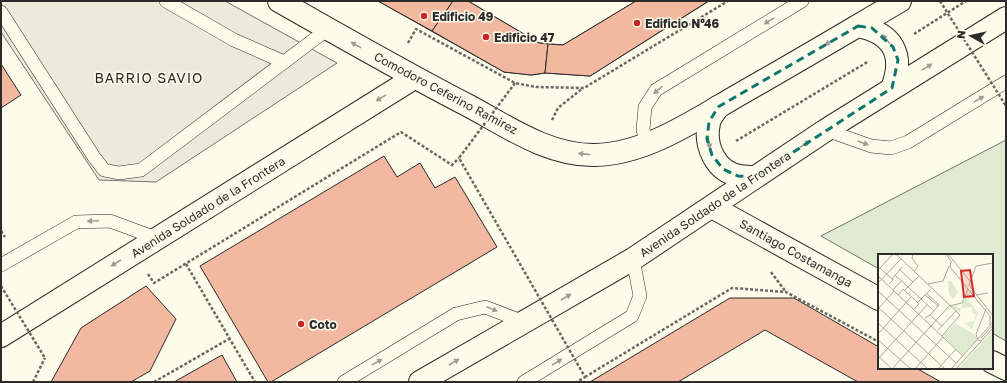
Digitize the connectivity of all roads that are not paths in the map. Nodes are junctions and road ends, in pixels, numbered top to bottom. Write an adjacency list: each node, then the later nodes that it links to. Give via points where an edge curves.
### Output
1 (166, 1): 9 (lane, via 234,40)
2 (279, 1): 8 (street, Comodoro Ceferino Ramirez)
3 (802, 1): 15 (lane, one-way to 15, via 656,90 646,107 643,130)
4 (900, 1): 7 (street)
5 (1, 12): 9 (lane, via 94,157 104,170 119,173 141,170)
6 (1006, 18): 12 (street, Avenida Soldado de la Frontera, one-way to 6)
7 (858, 26): 12 (street, one-way to 7, via 897,75 898,60 893,47 884,36 872,28); 13 (street, one-way to 13)
8 (328, 29): 9 (lane); 10 (street, Comodoro Ceferino Ramirez, one-way to 8)
9 (284, 62)
10 (414, 78): 15 (street, Comodoro Ceferino Ramirez, one-way to 10, via 623,152 595,155 566,152 541,144); 18 (street, Avenida Soldado de la Frontera, one-way to 18)
11 (1006, 82): 14 (lane, one-way to 11, via 871,146 891,148 908,142)
12 (892, 88): 14 (street, Avenida Soldado de la Frontera)
13 (718, 107): 15 (street); 16 (street, one-way to 16, via 709,122 707,139 712,155 723,168 738,176)
14 (826, 130): 16 (street, Avenida Soldado de la Frontera, one-way to 14)
15 (647, 144)
16 (755, 177): 17 (street, Avenida Soldado de la Frontera)
17 (712, 207): 19 (street, Avenida Soldado de la Frontera); 21 (street, Santiago Costamanga)
18 (156, 238): 20 (lane, one-way to 20, via 110,221 76,222); 23 (street, Avenida Soldado de la Frontera, one-way to 23)
19 (633, 259): 22 (street, Avenida Soldado de la Frontera, one-way to 19); 28 (lane, one-way to 19, via 632,316 640,296)
20 (1, 265)
21 (878, 298)
22 (524, 322): 26 (lane, one-way to 22, via 456,314 485,306); 27 (street, Avenida Soldado de la Frontera, one-way to 22)
23 (1, 336)
24 (993, 363): 25 (street)
25 (1006, 370)
26 (344, 382)
27 (420, 382)
28 (524, 382)

